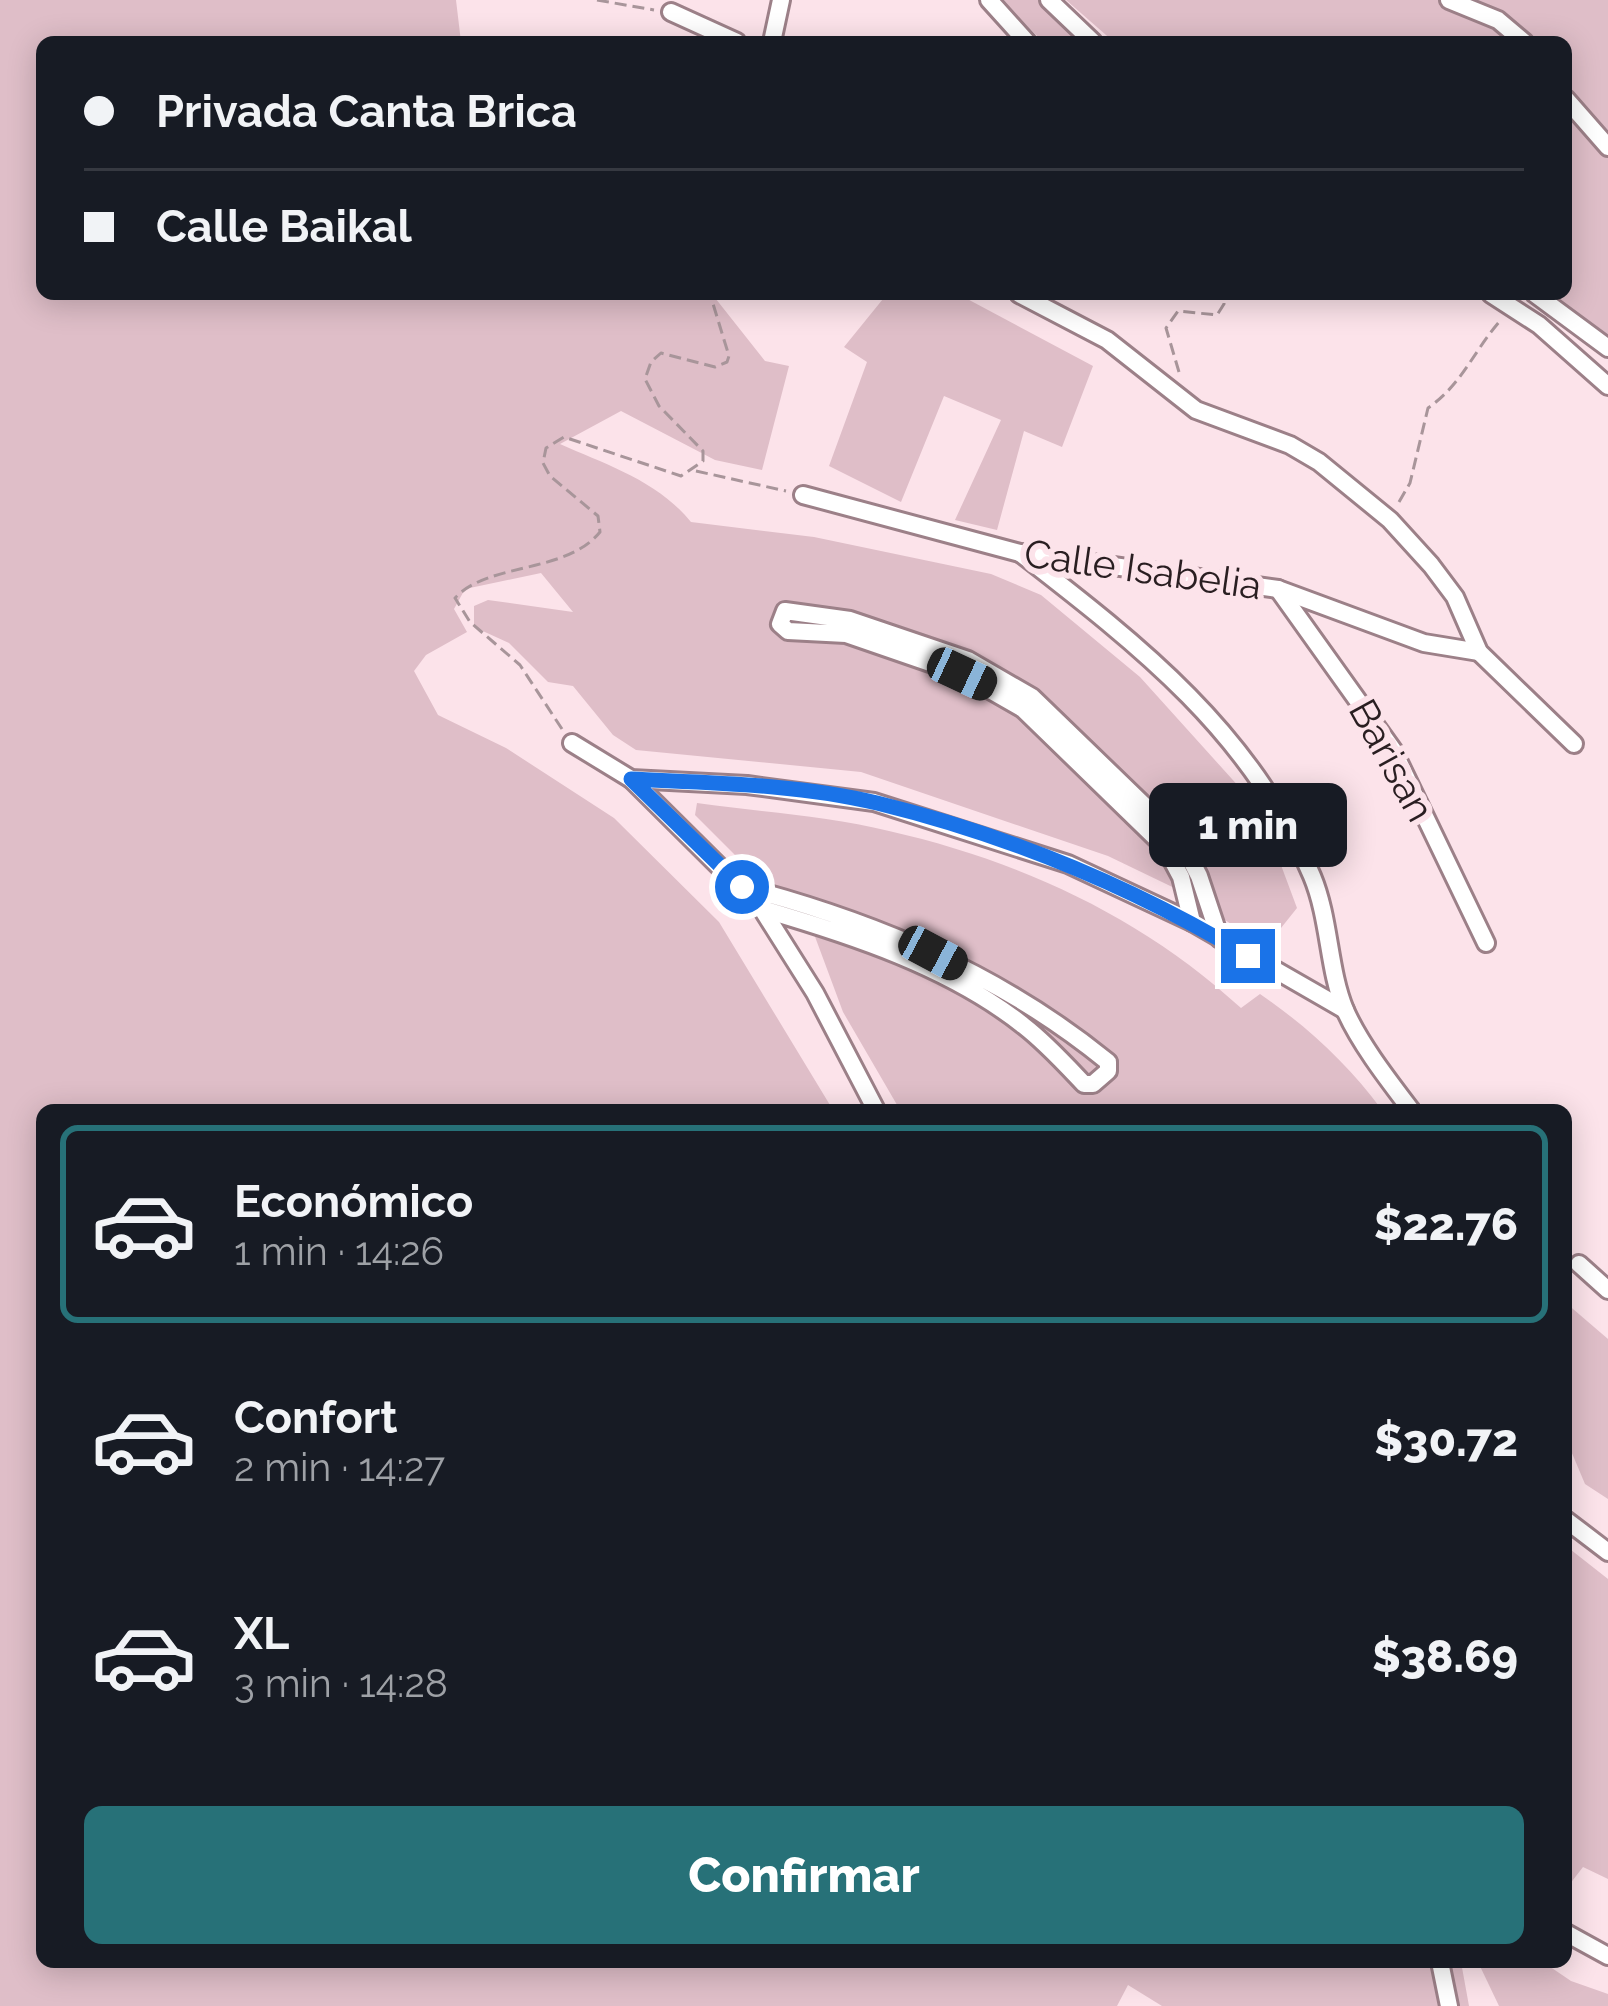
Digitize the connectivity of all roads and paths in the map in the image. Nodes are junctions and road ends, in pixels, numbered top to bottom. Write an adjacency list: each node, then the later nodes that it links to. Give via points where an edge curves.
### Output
1 (597, 0): 6 (path)
2 (782, 0): 8 (street)
3 (988, 0): 9 (street)
4 (1049, 0): 10 (street)
5 (1449, 0): 11 (street)
6 (671, 12): 7 (street)
7 (724, 36)
8 (773, 36)
9 (1021, 36)
10 (1087, 36)
11 (1517, 36)
12 (1572, 107): 13 (street)
13 (1608, 147)
14 (712, 300): 23 (path, via 727,362 715,367 661,353 645,379 659,406 704,451)
15 (1031, 300): 25 (street, via 1094,332 1196,410 1319,462)
16 (1224, 300): 21 (path, via 1216,315 1178,311 1166,328)
17 (1501, 300): 19 (street)
18 (1543, 300): 20 (street)
19 (1512, 307): 22 (street); 25 (path, via 1454,390 1428,408 1410,483)
20 (1608, 348)
21 (1179, 372)
22 (1608, 386)
23 (694, 471): 24 (path); 29 (path, via 681,476 564,437 547,448 543,463 598,516 600,532 558,558 455,598 520,665)
24 (802, 495): 26 (street, Calle Isabelia)
25 (1390, 520): 28 (street, via 1444,580)
26 (1020, 553): 27 (street, Calle Isabelia); 37 (street, via 1207,712 1261,778 1315,881)
27 (1278, 589): 28 (street, Calle Isabelia, via 1424,643); 36 (street, Barisan, via 1393,750)
28 (1479, 652): 30 (street)
29 (572, 743): 31 (street)
30 (1574, 744)
31 (631, 779): 32 (street); 34 (street, via 874,802 1068,864)
32 (742, 887): 33 (street); 33 (street, via 835,911 933,953 1074,1034 1108,1062 1108,1071 1084,1084 1023,1024 977,996 869,943)
33 (762, 909): 38 (street)
34 (1192, 922): 35 (street); 35 (street, via 1166,848 1023,709 962,674 846,634 788,631 780,624 784,611 850,620 968,660 1032,697 1181,841)
35 (1220, 939): 37 (street)
36 (1486, 943)
37 (1345, 1010): 39 (street)
38 (873, 1104)
39 (1408, 1104)
40 (1579, 1264): 41 (street)
41 (1608, 1290)
42 (1572, 1525): 43 (street)
43 (1608, 1552)
44 (1572, 1936): 45 (street)
45 (1608, 1956)
46 (1441, 1968): 47 (street)
47 (1449, 2006)

